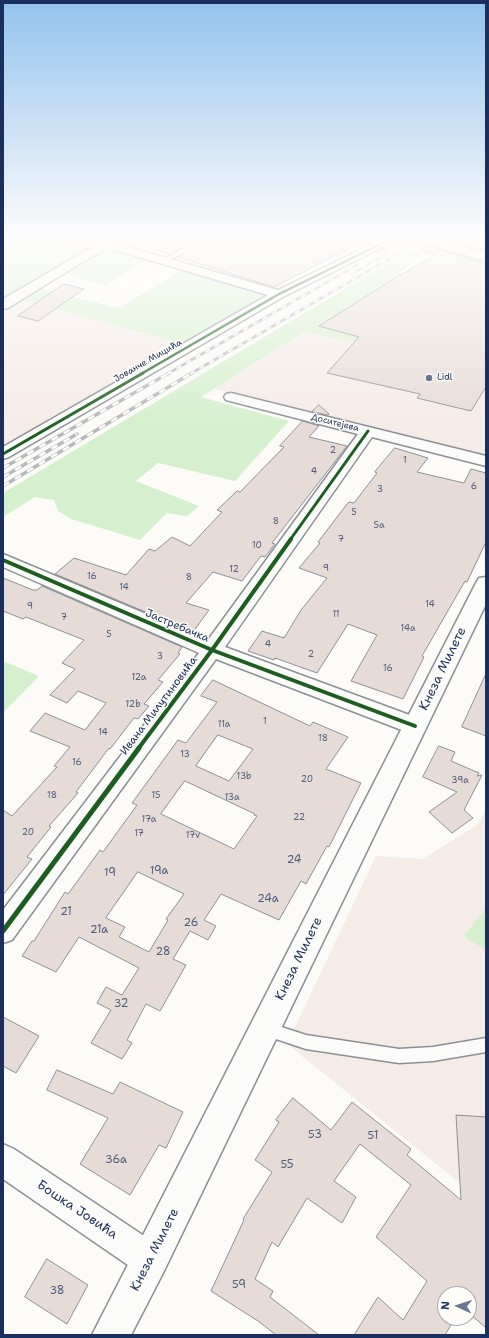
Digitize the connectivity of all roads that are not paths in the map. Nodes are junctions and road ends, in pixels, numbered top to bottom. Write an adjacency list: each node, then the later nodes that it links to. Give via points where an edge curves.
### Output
1 (263, 303): 4 (street, Јованче Мицића)
2 (231, 397): 3 (street, Доситејева)
3 (368, 430): 5 (street, Доситејева); 8 (street, Ивана Милутиновића)
4 (3, 454)
5 (486, 461)
6 (3, 560): 8 (street, Јастребачка)
7 (486, 583): 9 (main road, Кнеза Милете)
8 (212, 650): 9 (street, Јастребачка); 10 (street, Ивана Милутиновића)
9 (415, 726): 11 (main road, Кнеза Милете)
10 (3, 930)
11 (264, 1029): 12 (lane, via 306,1042 399,1056 433,1054); 14 (main road, Кнеза Милете)
12 (486, 1045)
13 (3, 1160): 14 (street, Бошка Јовића)
14 (150, 1260): 15 (main road, Кнеза Милете)
15 (111, 1335)

